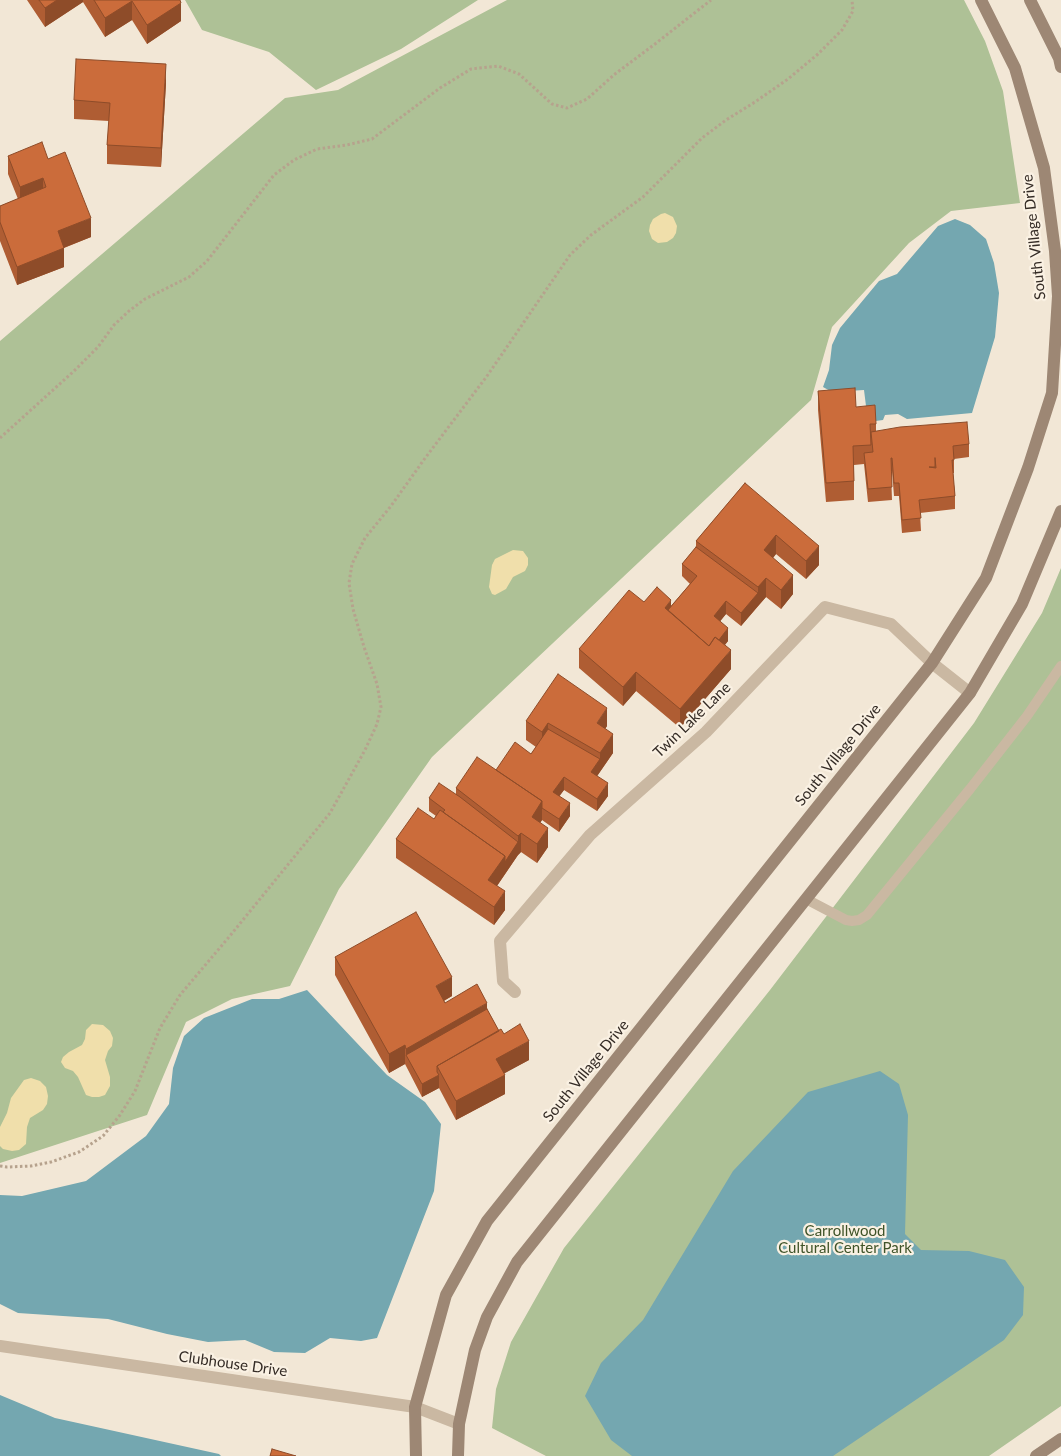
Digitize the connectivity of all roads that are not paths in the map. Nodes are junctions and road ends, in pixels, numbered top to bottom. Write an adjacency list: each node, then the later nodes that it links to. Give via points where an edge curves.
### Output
1 (981, 0): 4 (street, South Village Drive, via 1015,68 1044,168)
2 (1030, 0): 3 (street)
3 (1061, 67)
4 (1058, 251): 5 (street, South Village Drive)
5 (1060, 296): 7 (street, South Village Drive, via 1052,393 1028,468 986,578)
6 (1061, 511): 9 (street, via 1022,604)
7 (932, 663): 9 (street, Twin Lake Lane); 11 (street, Twin Lake Lane, via 891,624 825,607 706,732 590,835 500,942 503,980); 13 (street, South Village Drive, via 487,1221 446,1295)
8 (1061, 666): 10 (lane, via 976,782 866,915 859,920 846,920)
9 (970, 693): 10 (street)
10 (806, 899): 14 (street, via 517,1262 484,1325)
11 (515, 992)
12 (0, 1346): 13 (street, Clubhouse Drive)
13 (415, 1407): 14 (street, Clubhouse Drive); 16 (street, South Village Drive)
14 (458, 1424): 17 (street)
15 (1061, 1439): 18 (street)
16 (416, 1456)
17 (458, 1456)
18 (1036, 1456)

